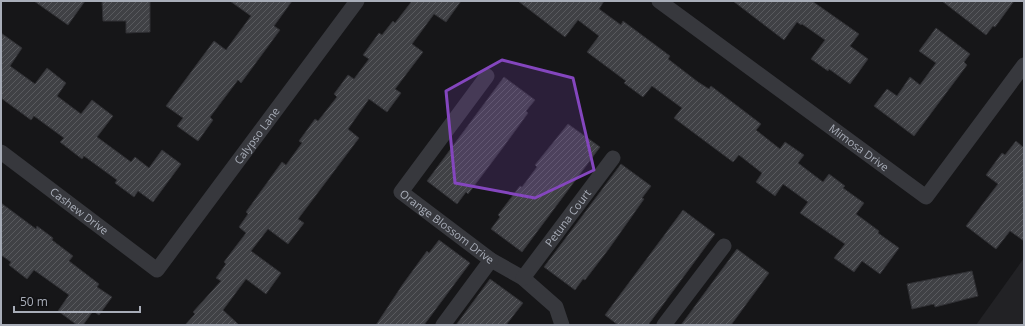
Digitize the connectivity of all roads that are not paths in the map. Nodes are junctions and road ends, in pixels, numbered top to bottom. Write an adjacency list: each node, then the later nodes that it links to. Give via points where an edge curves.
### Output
1 (357, 1): 9 (street, Calypso Lane)
2 (659, 1): 3 (street, Mimosa Drive, via 926,197)
3 (1024, 65)
4 (487, 76): 8 (street, Orange Blossom Drive, via 401,192)
5 (1, 152): 9 (street, Cashew Drive)
6 (613, 158): 10 (street, Petuna Court)
7 (724, 246): 13 (street)
8 (491, 260): 10 (street, Orange Blossom Drive); 11 (street)
9 (157, 270)
10 (523, 278): 12 (street, Orange Blossom Drive, via 556,308)
11 (443, 325)
12 (562, 325)
13 (664, 325)

